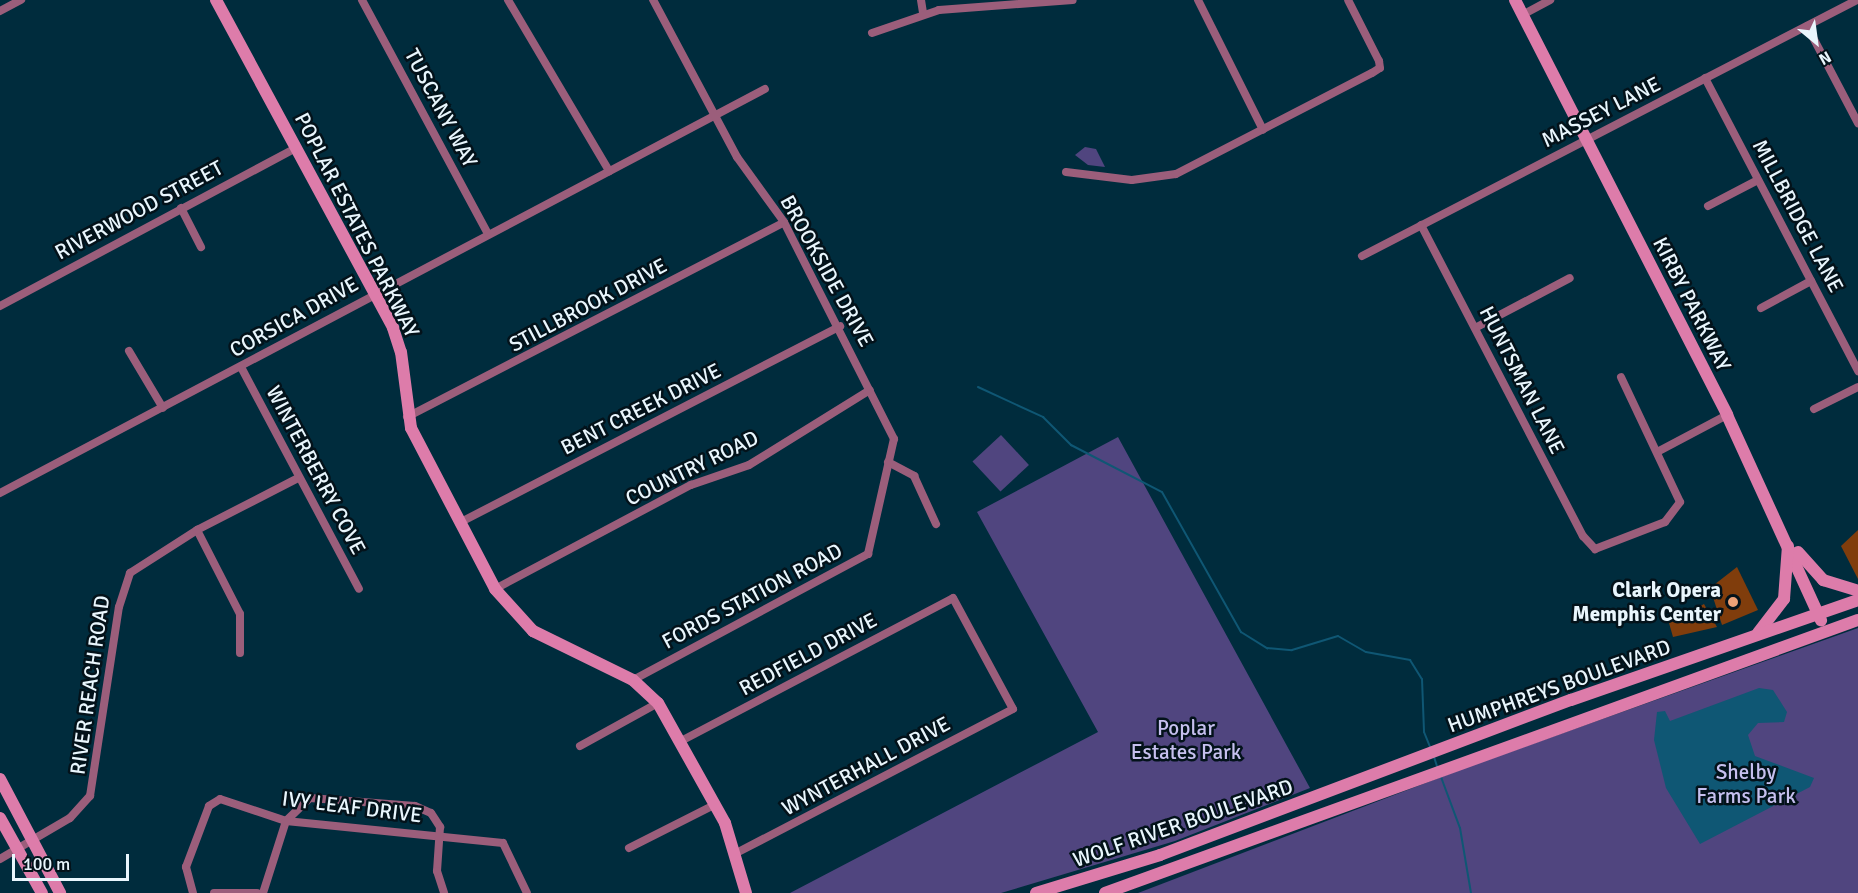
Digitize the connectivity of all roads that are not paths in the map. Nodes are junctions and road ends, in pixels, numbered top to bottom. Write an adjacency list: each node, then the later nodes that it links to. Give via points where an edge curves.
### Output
1 (21, 0): 13 (street)
2 (216, 0): 24 (main road, POPLAR ESTATES PARKWAY)
3 (362, 0): 32 (street, TUSCANY WAY)
4 (508, 0): 25 (street)
5 (653, 0): 20 (street, BROOKSIDE DRIVE)
6 (921, 0): 14 (street)
7 (1072, 0): 14 (street)
8 (1198, 0): 22 (street)
9 (1348, 0): 22 (street, via 1380,68)
10 (1515, 0): 15 (main road, KIRBY PARKWAY)
11 (1550, 0): 15 (street)
12 (1857, 0): 16 (street, MASSEY LANE)
13 (0, 11)
14 (923, 13): 17 (street)
15 (1522, 15): 23 (main road, KIRBY PARKWAY)
16 (1807, 26): 18 (street, MASSEY LANE); 21 (street)
17 (872, 33)
18 (1705, 78): 23 (street, MASSEY LANE); 27 (street, MILLBRIDGE LANE)
19 (765, 89): 20 (street, CORSICA DRIVE)
20 (714, 115): 25 (street, CORSICA DRIVE); 30 (street, BROOKSIDE DRIVE)
21 (1858, 123)
22 (1263, 130): 26 (street, via 1165,177 1132,180)
23 (1585, 140): 31 (street, MASSEY LANE); 50 (main road, KIRBY PARKWAY)
24 (296, 148): 29 (street, RIVERWOOD STREET); 37 (main road, POPLAR ESTATES PARKWAY)
25 (609, 171): 32 (street, CORSICA DRIVE)
26 (1066, 172)
27 (1758, 180): 28 (street); 36 (street, MILLBRIDGE LANE)
28 (1708, 206)
29 (181, 208): 33 (street); 38 (street, RIVERWOOD STREET)
30 (784, 222): 40 (street, BROOKSIDE DRIVE); 51 (street, STILLBROOK DRIVE)
31 (1421, 225): 34 (street, MASSEY LANE); 41 (street, HUNTSMAN LANE)
32 (488, 234): 37 (street, CORSICA DRIVE)
33 (201, 247)
34 (1362, 256)
35 (1570, 278): 41 (street)
36 (1811, 281): 39 (street); 44 (street, MILLBRIDGE LANE)
37 (374, 293): 43 (street, CORSICA DRIVE); 51 (main road, POPLAR ESTATES PARKWAY, via 401,352)
38 (0, 306)
39 (1761, 308)
40 (840, 326): 47 (street, BROOKSIDE DRIVE); 56 (street, BENT CREEK DRIVE)
41 (1475, 328): 52 (street, HUNTSMAN LANE, via 1595,549 1676,513 1680,495)
42 (129, 351): 48 (street)
43 (241, 368): 48 (street, CORSICA DRIVE); 54 (street, WINTERBERRY COVE)
44 (1858, 371)
45 (1621, 377): 52 (street)
46 (1858, 387): 49 (street)
47 (870, 390): 53 (street, BROOKSIDE DRIVE, via 893,433); 61 (street, COUNTRY ROAD, via 749,465 691,485)
48 (163, 408): 55 (street, CORSICA DRIVE)
49 (1814, 410)
50 (1727, 415): 52 (street); 59 (main road, KIRBY PARKWAY)
51 (407, 417): 56 (main road, POPLAR ESTATES PARKWAY)
52 (1659, 451)
53 (888, 462): 57 (street, via 914,476); 70 (street, FORDS STATION ROAD, via 868,554)
54 (298, 478): 58 (street, RIVER REACH ROAD); 60 (street, WINTERBERRY COVE)
55 (0, 493)
56 (459, 523): 61 (main road, POPLAR ESTATES PARKWAY)
57 (936, 524)
58 (197, 530): 69 (street, via 240,614); 81 (street, RIVER REACH ROAD, via 130,573 123,586 93,786 77,812)
59 (1788, 539): 62 (main road, via 1823,580); 65 (main road, KIRBY PARKWAY); 68 (main road, via 1784,598 1767,626)
60 (359, 589)
61 (495, 589): 70 (main road, POPLAR ESTATES PARKWAY, via 533,631)
62 (1858, 591)
63 (953, 598): 72 (street, REDFIELD DRIVE); 84 (street, WYNTERHALL DRIVE, via 1012,709)
64 (1858, 600): 65 (main road, HUMPHREYS BOULEVARD)
65 (1819, 615): 67 (main road, KIRBY PARKWAY); 68 (main road, HUMPHREYS BOULEVARD)
66 (1858, 620): 67 (main road, HUMPHREYS BOULEVARD)
67 (1826, 631): 77 (main road, HUMPHREYS BOULEVARD)
68 (1746, 640): 75 (main road, HUMPHREYS BOULEVARD)
69 (240, 653)
70 (633, 680): 71 (main road, POPLAR ESTATES PARKWAY)
71 (658, 703): 72 (main road, POPLAR ESTATES PARKWAY); 73 (street)
72 (681, 741): 76 (main road, POPLAR ESTATES PARKWAY)
73 (580, 746)
74 (0, 779): 81 (main road)
75 (1341, 787): 95 (main road, WOLF RIVER BOULEVARD, via 1160,855)
76 (716, 804): 82 (street); 84 (main road, POPLAR ESTATES PARKWAY)
77 (1347, 805): 96 (main road, WOLF RIVER BOULEVARD)
78 (0, 818): 83 (main road)
79 (286, 821): 80 (street, IVY LEAF DRIVE); 80 (street, via 310,798 414,806 436,819); 88 (street, IVY LEAF DRIVE, via 220,799 212,802 186,867); 91 (street)
80 (440, 836): 92 (street, via 437,871); 93 (street, IVY LEAF DRIVE, via 503,843)
81 (32, 839): 83 (street, RIVER REACH ROAD); 87 (main road)
82 (629, 848)
83 (16, 849): 85 (street, RIVER REACH ROAD); 86 (main road)
84 (736, 853): 94 (main road, POPLAR ESTATES PARKWAY)
85 (0, 859)
86 (42, 893)
87 (60, 893)
88 (193, 893)
89 (214, 893): 90 (street)
90 (258, 893)
91 (263, 893)
92 (444, 893)
93 (528, 893)
94 (746, 893)
95 (1036, 893)
96 (1105, 893)

